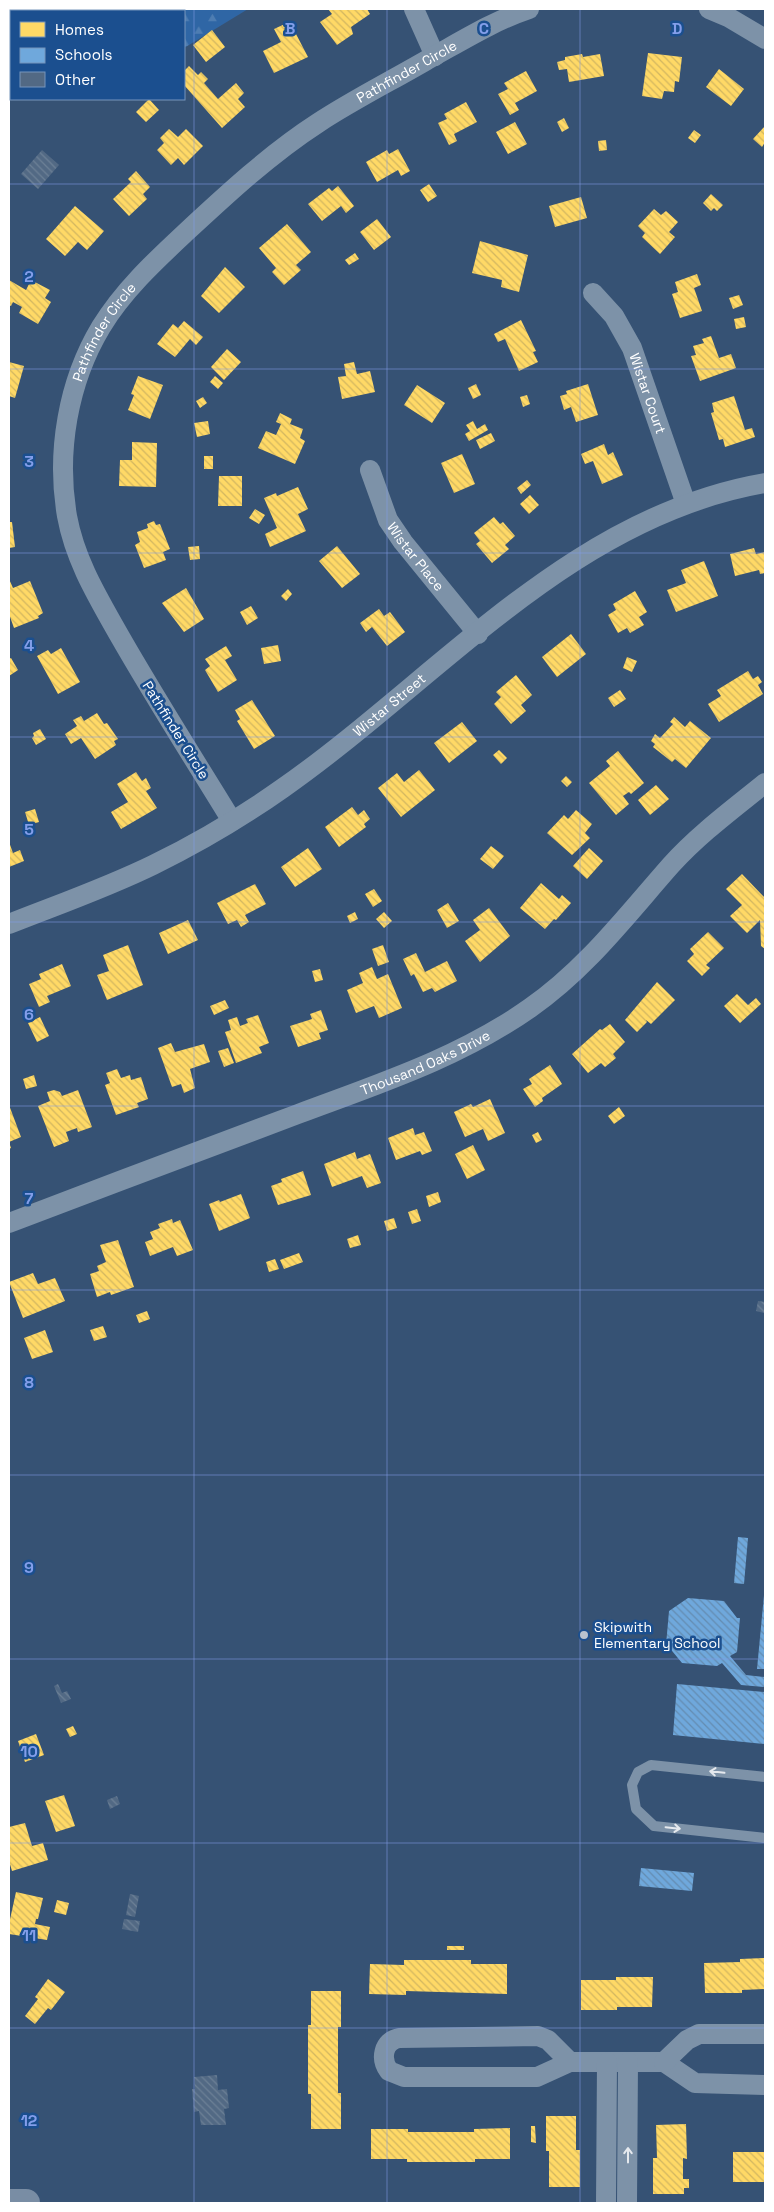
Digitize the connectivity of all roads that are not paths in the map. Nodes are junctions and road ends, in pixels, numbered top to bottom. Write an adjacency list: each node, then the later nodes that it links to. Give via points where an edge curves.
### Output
1 (414, 9): 5 (street)
2 (529, 9): 5 (street, Pathfinder Circle)
3 (709, 9): 4 (street)
4 (765, 39)
5 (435, 56): 12 (street, Pathfinder Circle, via 318,123 197,222 149,267 110,313 84,363 74,391 65,434 63,480 68,519 78,555 124,645)
6 (593, 293): 9 (street, Wistar Court, via 614,316 632,348)
7 (370, 470): 10 (street, Wistar Place, via 388,520)
8 (765, 483): 9 (street, Wistar Street)
9 (686, 504): 10 (street, Wistar Street, via 650,518 577,558)
10 (478, 634): 12 (street, Wistar Street, via 314,765)
11 (765, 783): 14 (street, Thousand Oaks Drive, via 710,827 672,864 575,973 493,1033 416,1070)
12 (232, 821): 13 (street, Wistar Street, via 151,866)
13 (9, 924)
14 (9, 1223)
15 (765, 1777): 16 (lane, one-way to 16, via 651,1765 638,1772 632,1785 636,1809 654,1826)
16 (765, 1838)
17 (765, 2034): 21 (street, via 699,2034 687,2040)
18 (570, 2062): 18 (street, via 548,2040 538,2036 399,2038 388,2044 383,2057 388,2071 404,2077 537,2077); 19 (street)
19 (607, 2062): 20 (street); 25 (street)
20 (628, 2062): 21 (street); 26 (street, one-way to 20)
21 (664, 2062): 22 (street, via 695,2084)
22 (765, 2085)
23 (9, 2203): 24 (main road)
24 (26, 2203)
25 (606, 2203)
26 (628, 2203)

